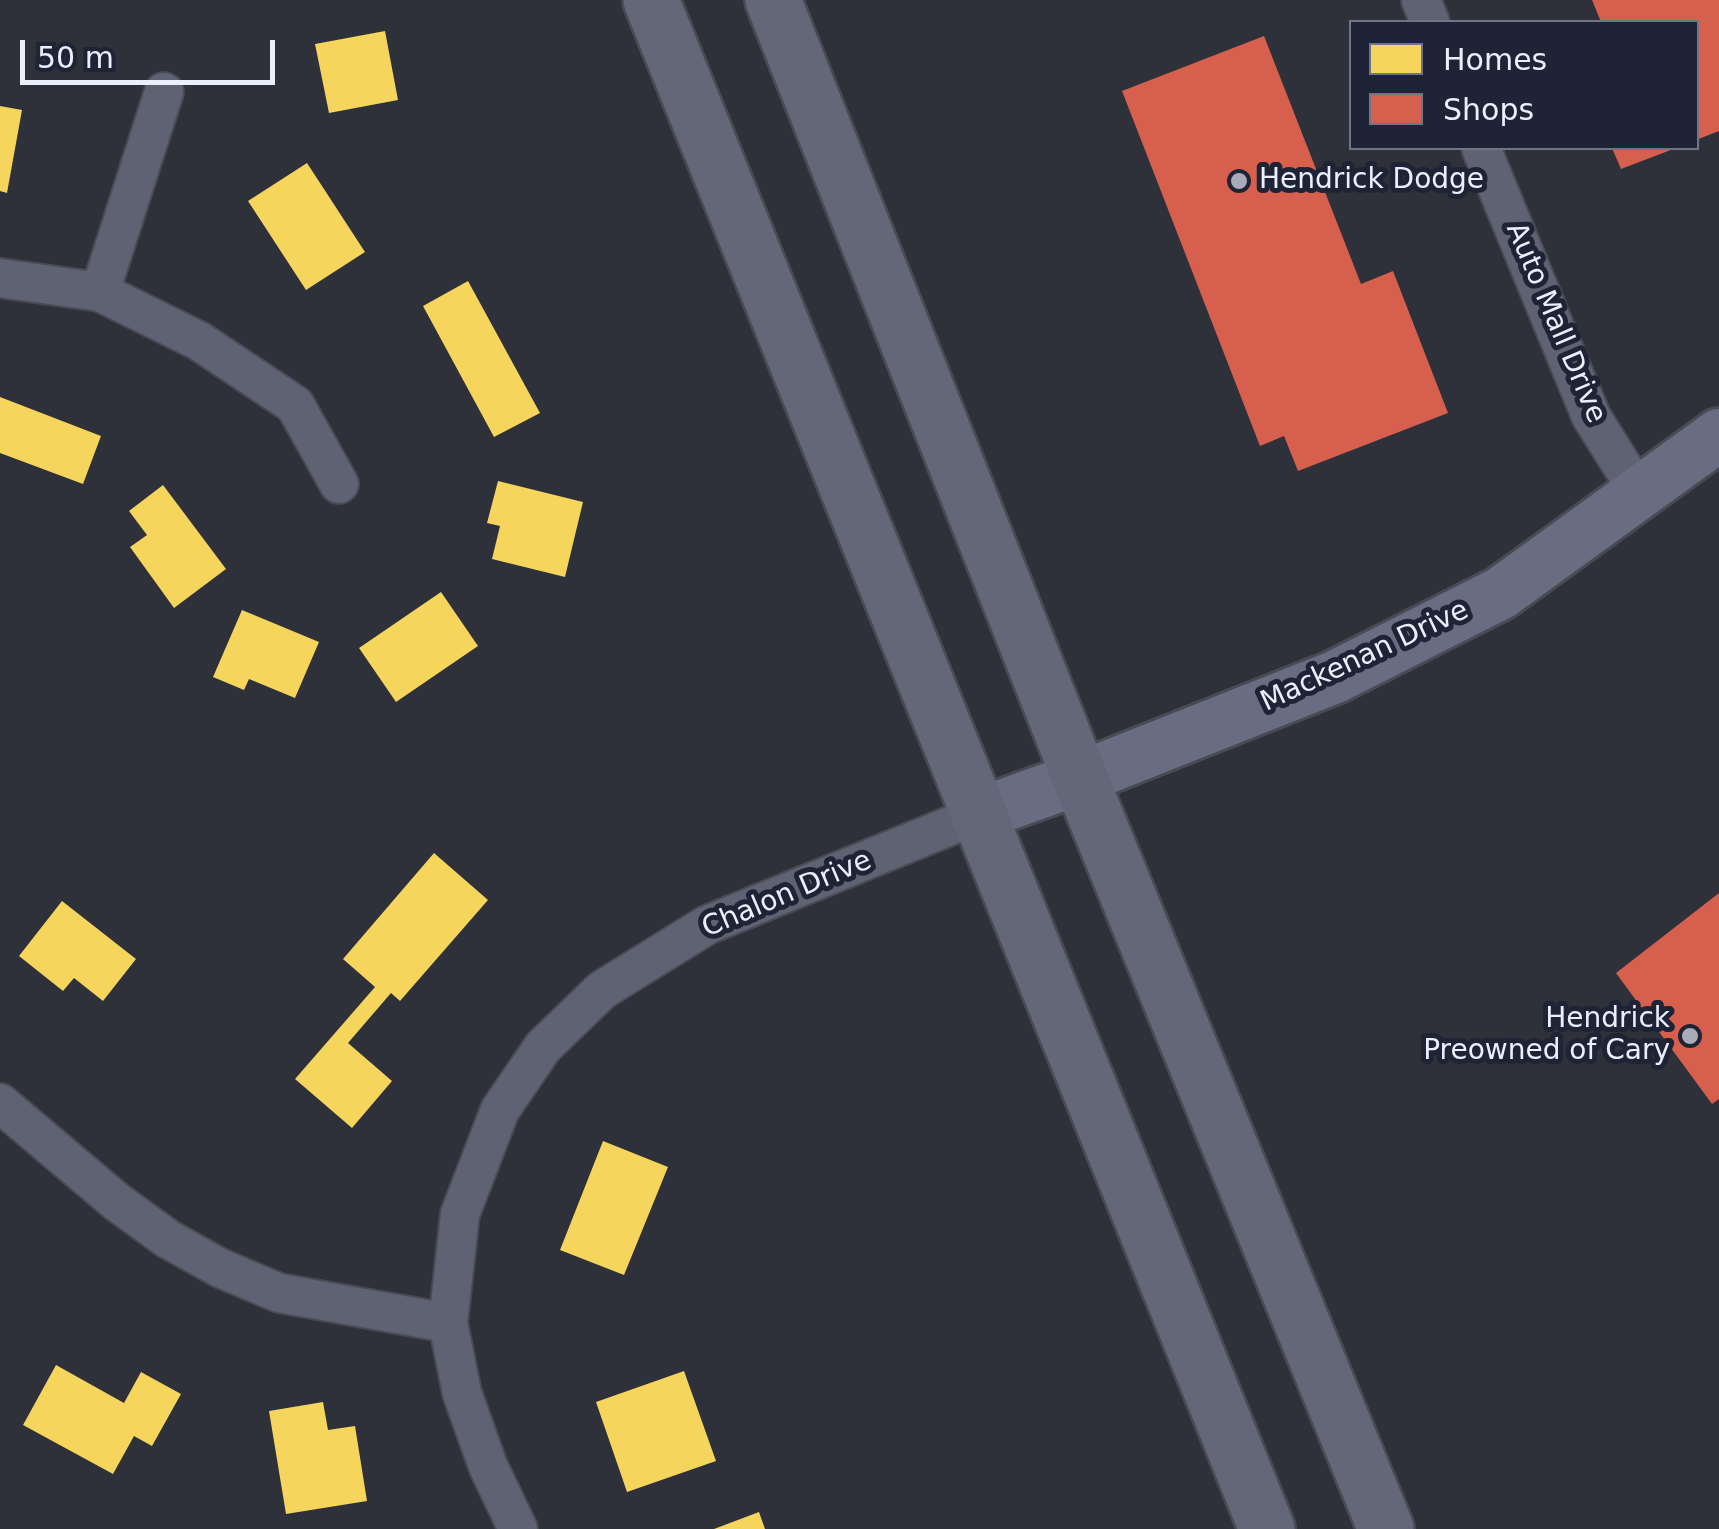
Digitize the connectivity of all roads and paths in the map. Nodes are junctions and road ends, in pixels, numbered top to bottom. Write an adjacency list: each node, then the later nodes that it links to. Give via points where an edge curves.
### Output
1 (650, 0): 11 (highway)
2 (773, 0): 10 (highway)
3 (164, 92): 6 (street)
4 (1482, 150): 9 (street, Auto Mall Drive, via 1591,416)
5 (0, 278): 6 (street)
6 (100, 292): 8 (street, via 199,341 295,404)
7 (1719, 436): 9 (street, Mackenan Drive)
8 (338, 484)
9 (1639, 493): 10 (street, Mackenan Drive, via 1502,593 1335,678)
10 (1080, 778): 11 (street, Mackenan Drive); 16 (highway)
11 (977, 815): 13 (street, Chalon Drive, via 706,925 602,990 543,1046 500,1110 460,1214); 15 (highway)
12 (0, 1103): 13 (street, via 117,1202 220,1268 279,1293)
13 (448, 1323): 14 (street, Chalon Drive, via 462,1393)
14 (518, 1529)
15 (1267, 1529)
16 (1386, 1529)

